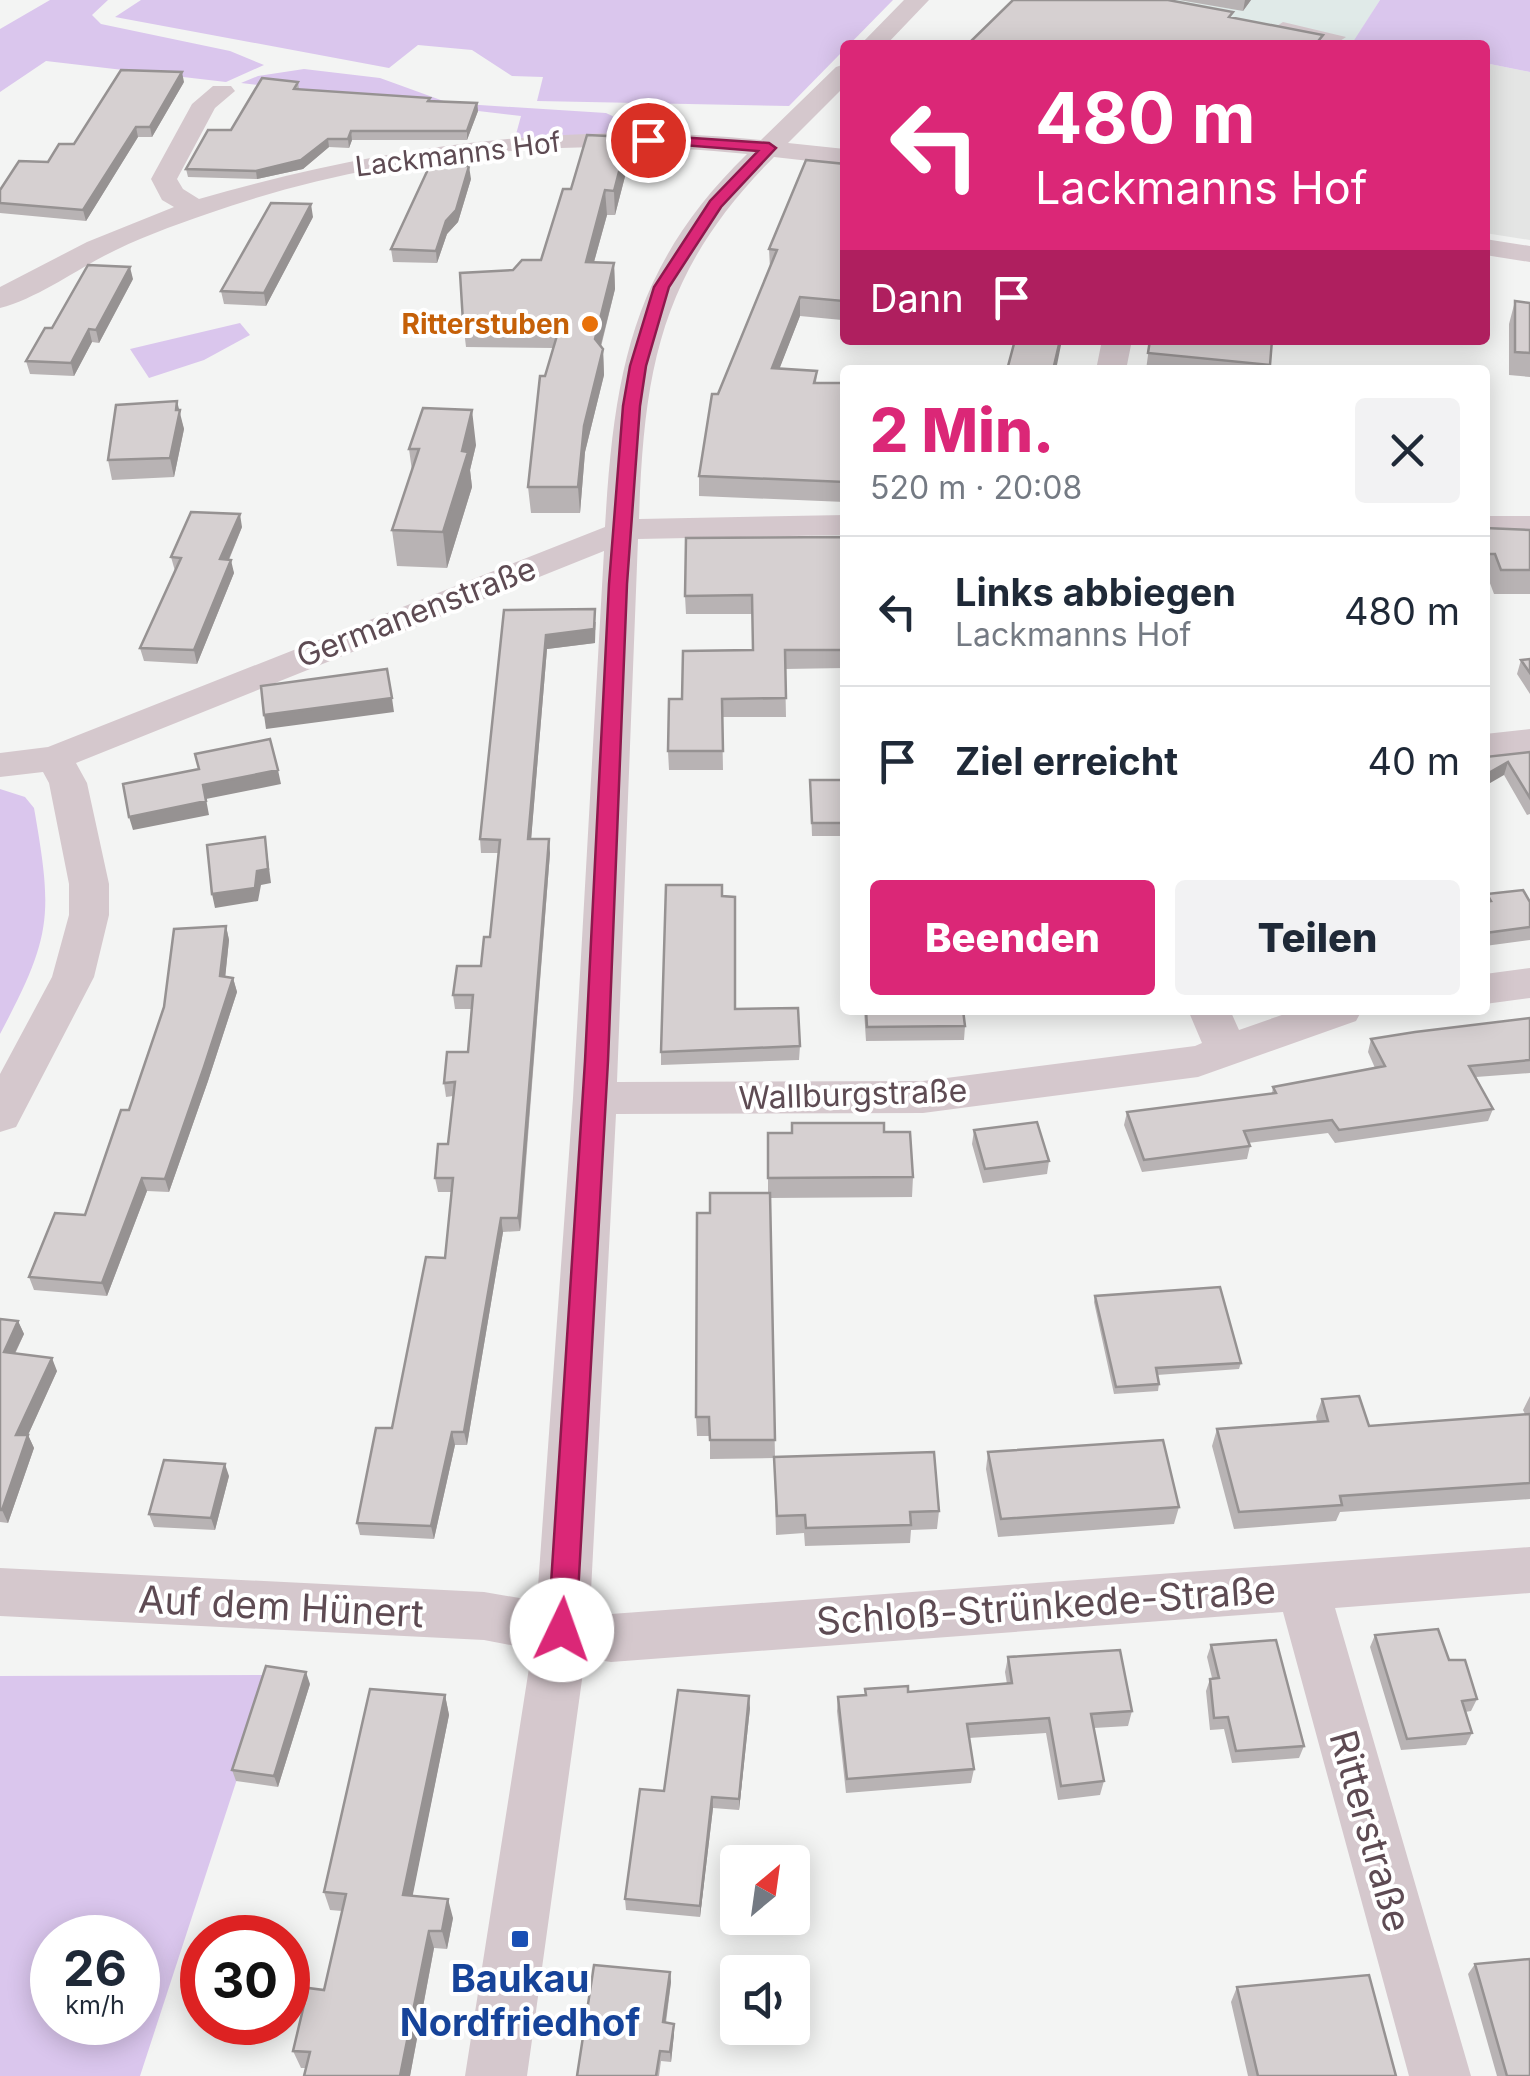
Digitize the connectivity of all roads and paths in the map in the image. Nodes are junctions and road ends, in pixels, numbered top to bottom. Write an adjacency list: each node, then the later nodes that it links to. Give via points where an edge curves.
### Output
1 (916, 0): 4 (street)
2 (1273, 23): 3 (street)
3 (1332, 33)
4 (877, 40)
5 (840, 77): 7 (street)
6 (222, 91): 9 (street, via 205,104 164,179 172,194)
7 (769, 148): 8 (street, Lackmanns Hof); 9 (street, Lackmanns Hof, via 621,139 468,148 340,168); 16 (street, via 715,204 658,296 632,406)
8 (840, 156)
9 (196, 209): 12 (street, Lackmanns Hof)
10 (1490, 249): 11 (street)
11 (1530, 254)
12 (0, 299)
13 (840, 525): 16 (street, Germanenstraße)
14 (1490, 526): 15 (street)
15 (1530, 526)
16 (621, 532): 19 (street, Germanenstraße); 25 (street)
17 (1530, 740): 18 (street)
18 (1490, 745)
19 (54, 758): 20 (street, Germanenstraße); 26 (street, via 68,783 89,915 72,976)
20 (0, 765)
21 (1530, 982): 22 (street)
22 (1490, 988)
23 (1309, 1015): 24 (street, Wallburgstraße)
24 (1218, 1029): 25 (street, Wallburgstraße, via 1198,1061 923,1097)
25 (595, 1098): 30 (street)
26 (0, 1115)
27 (1530, 1570): 28 (street, Schloß-Strünkede-Straße)
28 (1302, 1586): 30 (street, Schloß-Strünkede-Straße, via 612,1638); 32 (street, Ritterstraße)
29 (0, 1592): 30 (street, Auf dem Hünert, via 484,1616)
30 (562, 1630): 31 (street)
31 (496, 2076)
32 (1440, 2076)

